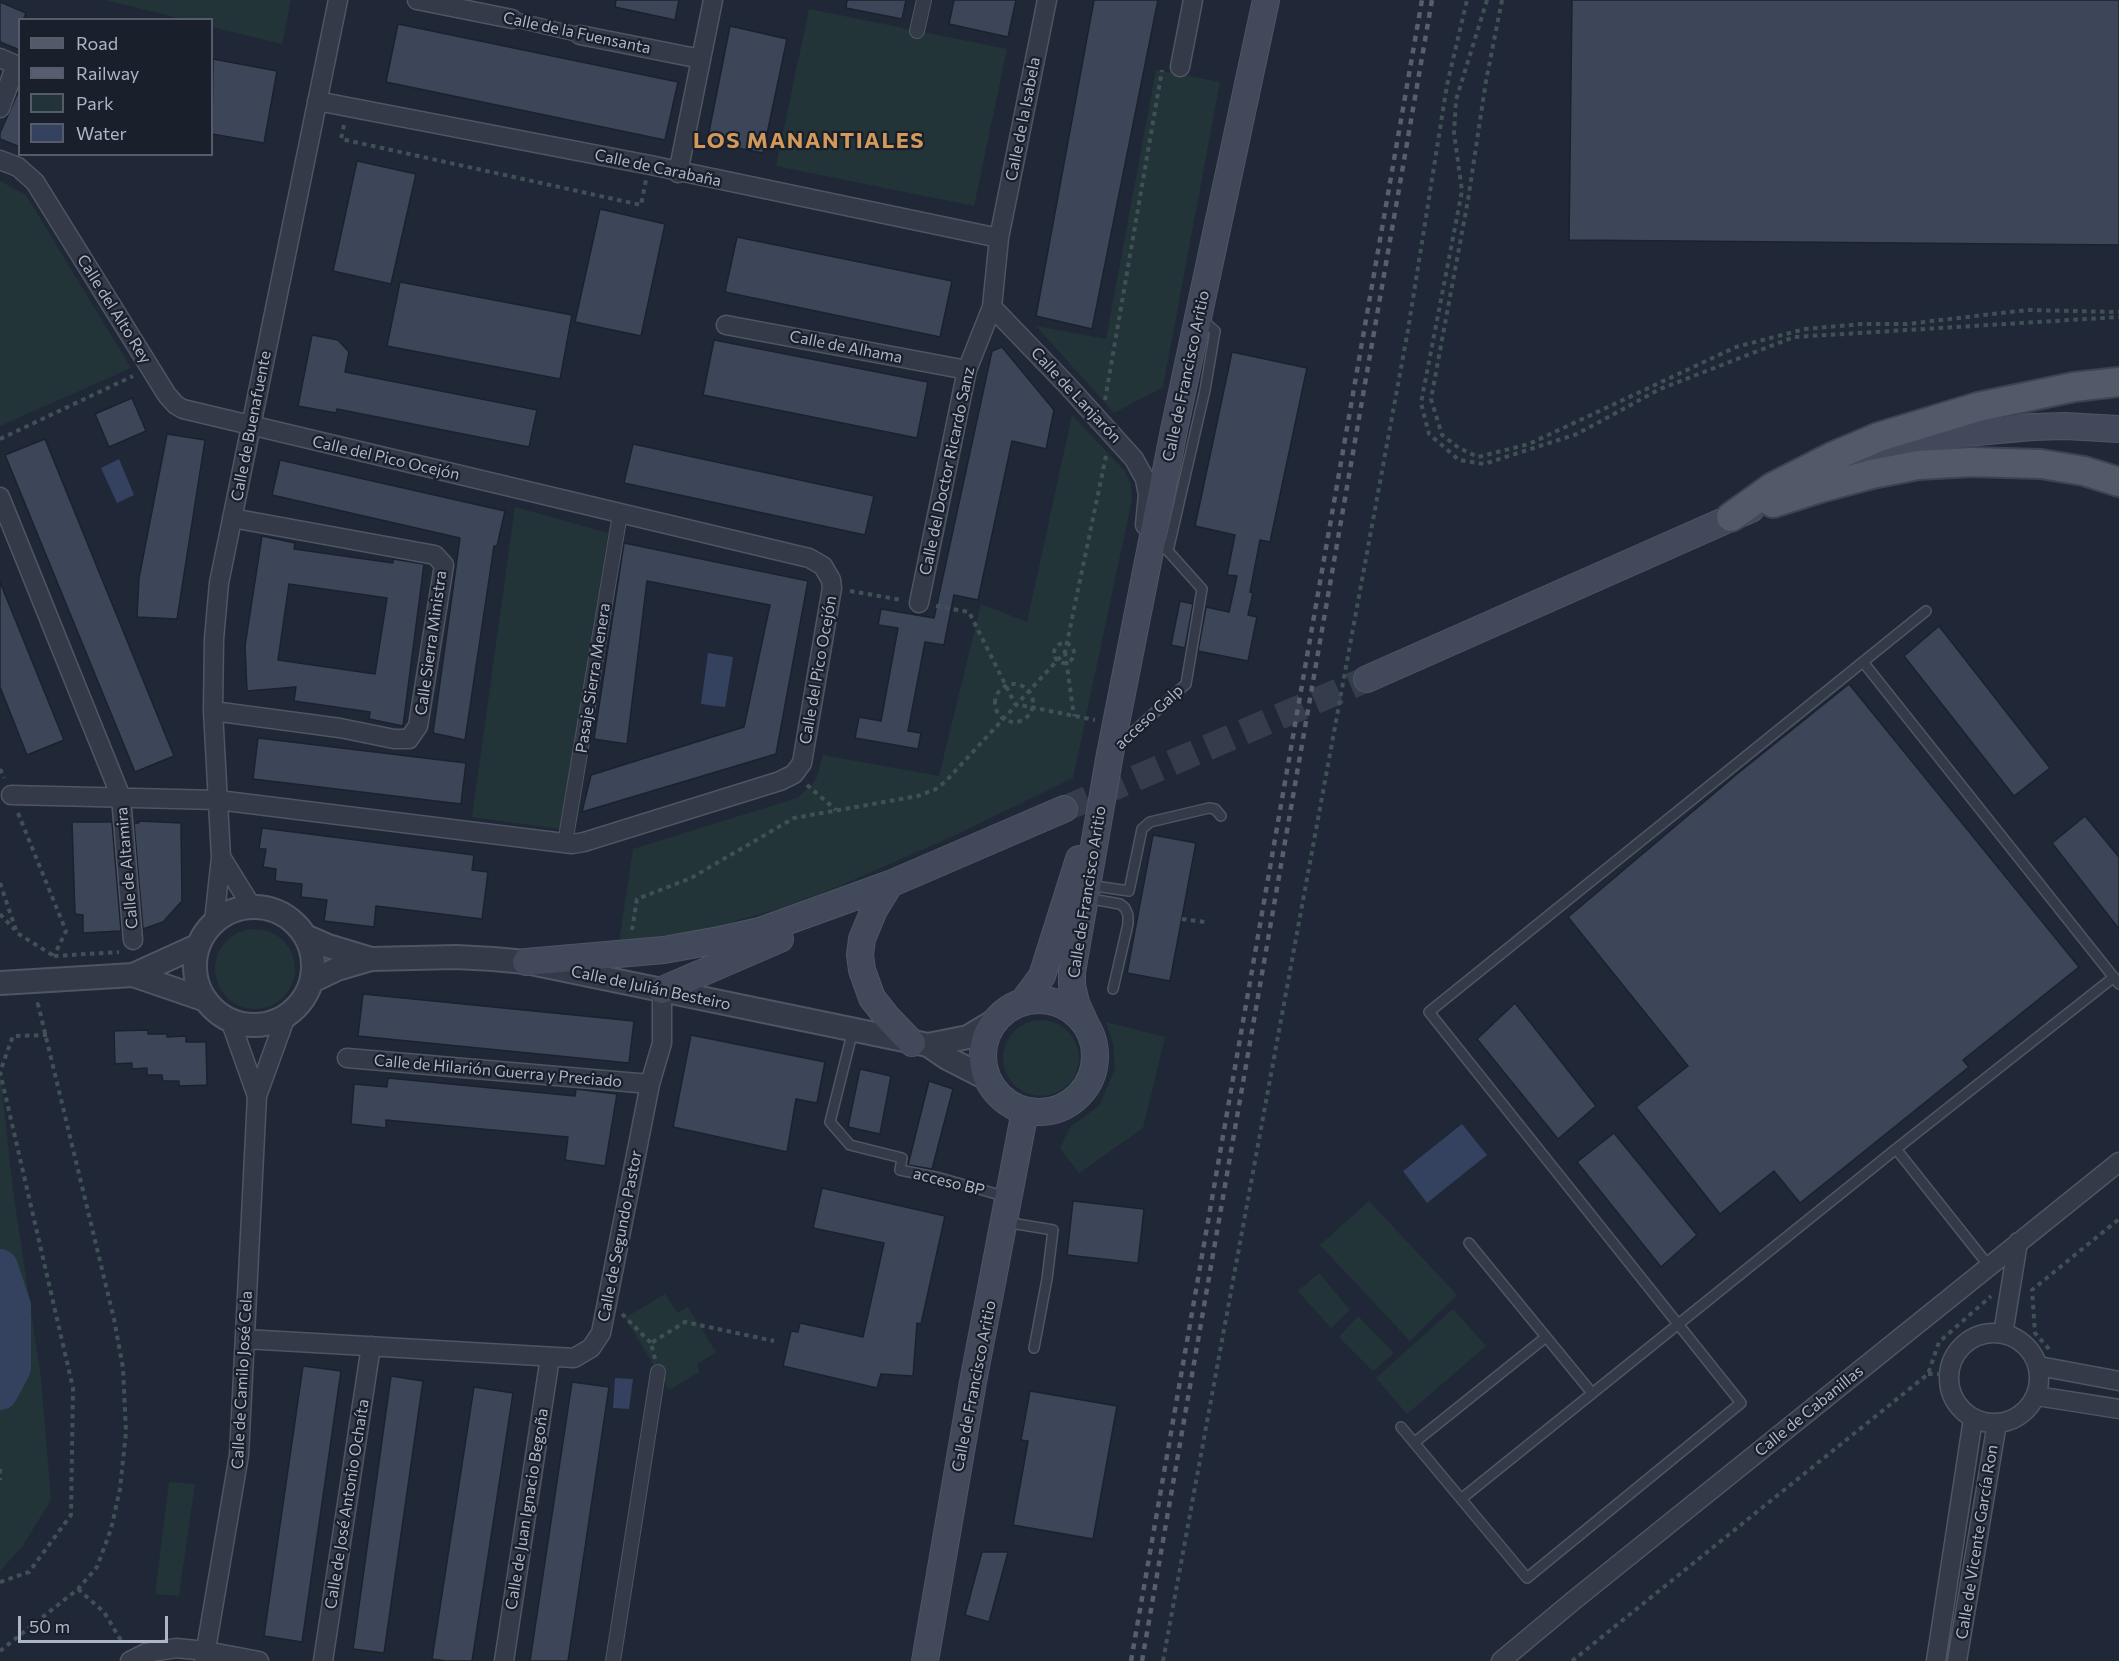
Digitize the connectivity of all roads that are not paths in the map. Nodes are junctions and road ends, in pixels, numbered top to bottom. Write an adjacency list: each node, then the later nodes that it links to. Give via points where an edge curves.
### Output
1 (338, 0): 14 (street, Calle de Buenafuente)
2 (417, 0): 8 (street, Calle de la Fuensanta)
3 (713, 0): 11 (street)
4 (924, 0): 9 (street)
5 (1047, 0): 18 (street, Calle de la Isabela)
6 (1193, 0): 13 (street)
7 (1266, 0): 30 (main road, Calle de Francisco Aritio, via 1199,316 1168,513)
8 (512, 19): 10 (street, Calle de la Fuensanta)
9 (917, 31)
10 (580, 34): 11 (street, Calle de la Fuensanta)
11 (701, 59): 17 (street)
12 (12, 60): 15 (street)
13 (1180, 67)
14 (317, 100): 17 (street, Calle de Carabaña); 23 (street, Calle de Buenafuente)
15 (0, 108)
16 (0, 160): 23 (street, Calle del Alto Rey, via 18,167 35,182 172,401 183,409)
17 (678, 172): 18 (street, Calle de Carabaña)
18 (999, 238): 19 (street)
19 (993, 307): 21 (street, Calle del Doctor Ricardo Sanz); 30 (street, Calle de Lanjarón, via 1134,459 1148,495 1144,523)
20 (726, 325): 21 (street, Calle de Alhama)
21 (967, 370): 31 (street, Calle del Doctor Ricardo Sanz)
22 (2119, 382): 28 (main road, via 1978,407 1879,437 1773,488)
23 (250, 426): 27 (street, Calle del Pico Ocejón); 29 (street, Calle de Buenafuente)
24 (2119, 429): 28 (main road, via 2032,427 1966,433 1863,462)
25 (2119, 482): 28 (main road, via 2041,464 1918,465 1820,488)
26 (0, 496): 38 (street)
27 (620, 514): 42 (street, Pasaje Sierra Menera); 42 (street, Calle del Pico Ocejón, via 809,558 823,566 832,588 802,763 794,774 584,842)
28 (1731, 517): 34 (main road)
29 (232, 518): 35 (street, Calle de Buenafuente, via 218,595); 35 (street, Calle Sierra Ministra, via 435,555 444,565 418,726 409,739)
30 (1157, 550): 36 (main road, Calle de Francisco Aritio); 36 (lane, acceso Galp, via 1202,589 1186,684)
31 (919, 603)
32 (1926, 611): 33 (lane)
33 (1863, 662): 55 (lane); 78 (lane, via 1429,1012)
34 (1367, 679)
35 (213, 711): 39 (street, Calle de Buenafuente)
36 (1110, 754): 45 (main road, Calle de Francisco Aritio); 60 (main road, Calle de Francisco Aritio, via 1042,976)
37 (10, 795): 38 (street, Calle de Altamira)
38 (121, 797): 39 (street, Calle de Altamira); 49 (street, Calle de Altamira)
39 (218, 800): 42 (street); 43 (street, Calle de Buenafuente)
40 (1064, 809): 44 (main road)
41 (1221, 816): 45 (lane, via 1209,808 1150,822 1142,829 1129,891)
42 (565, 843)
43 (221, 857): 46 (street, Calle de Buenafuente); 47 (street, Calle de Buenafuente)
44 (890, 884): 52 (main road, via 740,936 664,950); 58 (main road, via 851,908); 66 (main road, via 862,939 862,970 872,998 887,1017)
45 (1087, 891): 57 (lane, via 1120,904 1128,915); 64 (main road, Calle de Francisco Aritio, via 1072,985)
46 (252, 907): 47 (street, via 232,911); 48 (street, via 277,911)
47 (214, 922): 50 (street)
48 (305, 936): 51 (street, Calle de Julián Besteiro); 54 (street, via 312,950)
49 (133, 940)
50 (199, 945): 53 (street); 59 (street, via 195,974)
51 (371, 959): 52 (street, Calle de Julián Besteiro, via 456,957); 54 (street, Calle de Julián Besteiro)
52 (526, 962): 58 (street, Calle de Julián Besteiro)
53 (133, 975): 56 (street); 59 (street)
54 (312, 981): 61 (street)
55 (2116, 981): 72 (lane)
56 (0, 983)
57 (1113, 989)
58 (662, 990): 65 (street, Calle de Julián Besteiro); 69 (street, Calle de Segundo Pastor, via 662,1043)
59 (206, 1000): 62 (street)
60 (1022, 1003): 63 (main road); 64 (main road, via 1041,1000 1059,1004 1075,1013)
61 (286, 1016): 62 (street, via 249,1025); 70 (street, Calle de Camilo José Cela)
62 (230, 1020): 70 (street, Calle de Camilo José Cela)
63 (993, 1022): 66 (street, Calle de Julián Besteiro, via 968,1037); 68 (main road, via 981,1054)
64 (1087, 1027): 71 (main road, via 1095,1048 1094,1070 1084,1090 1068,1105 1047,1113)
65 (853, 1030): 66 (street, Calle de Julián Besteiro); 74 (lane, acceso BP, via 830,1122 850,1145 902,1158 900,1170 940,1178)
66 (920, 1044): 68 (street, Calle de Julián Besteiro)
67 (347, 1058): 69 (street, Calle de Hilarión Guerra y Preciado)
68 (988, 1079): 71 (main road, via 1007,1103)
69 (650, 1084): 84 (street, Calle de Segundo Pastor, via 601,1333 591,1348 574,1358)
70 (257, 1096): 81 (street, Calle de Camilo José Cela)
71 (1025, 1112): 74 (main road, Calle de Francisco Aritio)
72 (1896, 1149): 77 (lane); 78 (lane)
73 (2119, 1161): 75 (street, Calle de Cabanillas)
74 (1007, 1210): 83 (lane, via 1053,1230); 102 (main road, Calle de Francisco Aritio)
75 (2018, 1242): 77 (street, Calle de Cabanillas); 79 (street)
76 (1469, 1243): 80 (lane)
77 (1989, 1266): 103 (street, Calle de Cabanillas)
78 (1678, 1324): 88 (lane); 95 (lane, via 1741,1403 1527,1578)
79 (2003, 1334): 85 (street, via 2022,1342); 91 (street, via 1979,1335 1966,1342 1950,1368 1953,1397)
80 (1546, 1337): 88 (lane); 94 (lane)
81 (244, 1339): 82 (street, Calle de Segundo Pastor); 96 (street, Calle de Camilo José Cela, via 239,1455)
82 (371, 1346): 84 (street, Calle de Segundo Pastor); 99 (street, Calle de José Antonio Ochaíta)
83 (1034, 1348)
84 (550, 1358): 100 (street, Calle de Juan Ignacio Begoña)
85 (2039, 1366): 87 (street); 89 (street)
86 (658, 1372): 101 (street)
87 (2119, 1381)
88 (1592, 1394): 95 (lane)
89 (2037, 1396): 90 (street); 92 (street, via 2017,1418)
90 (2119, 1409)
91 (1973, 1419): 92 (street); 104 (street)
92 (1997, 1423): 105 (street, Calle de Vicente García Ron)
93 (1401, 1426): 94 (lane)
94 (1415, 1442): 95 (lane)
95 (1461, 1499)
96 (205, 1656): 97 (street, via 176,1648); 98 (street)
97 (131, 1660)
98 (259, 1661)
99 (323, 1661)
100 (504, 1661)
101 (613, 1661)
102 (925, 1661)
103 (1501, 1661)
104 (1936, 1661)
105 (1957, 1661)

